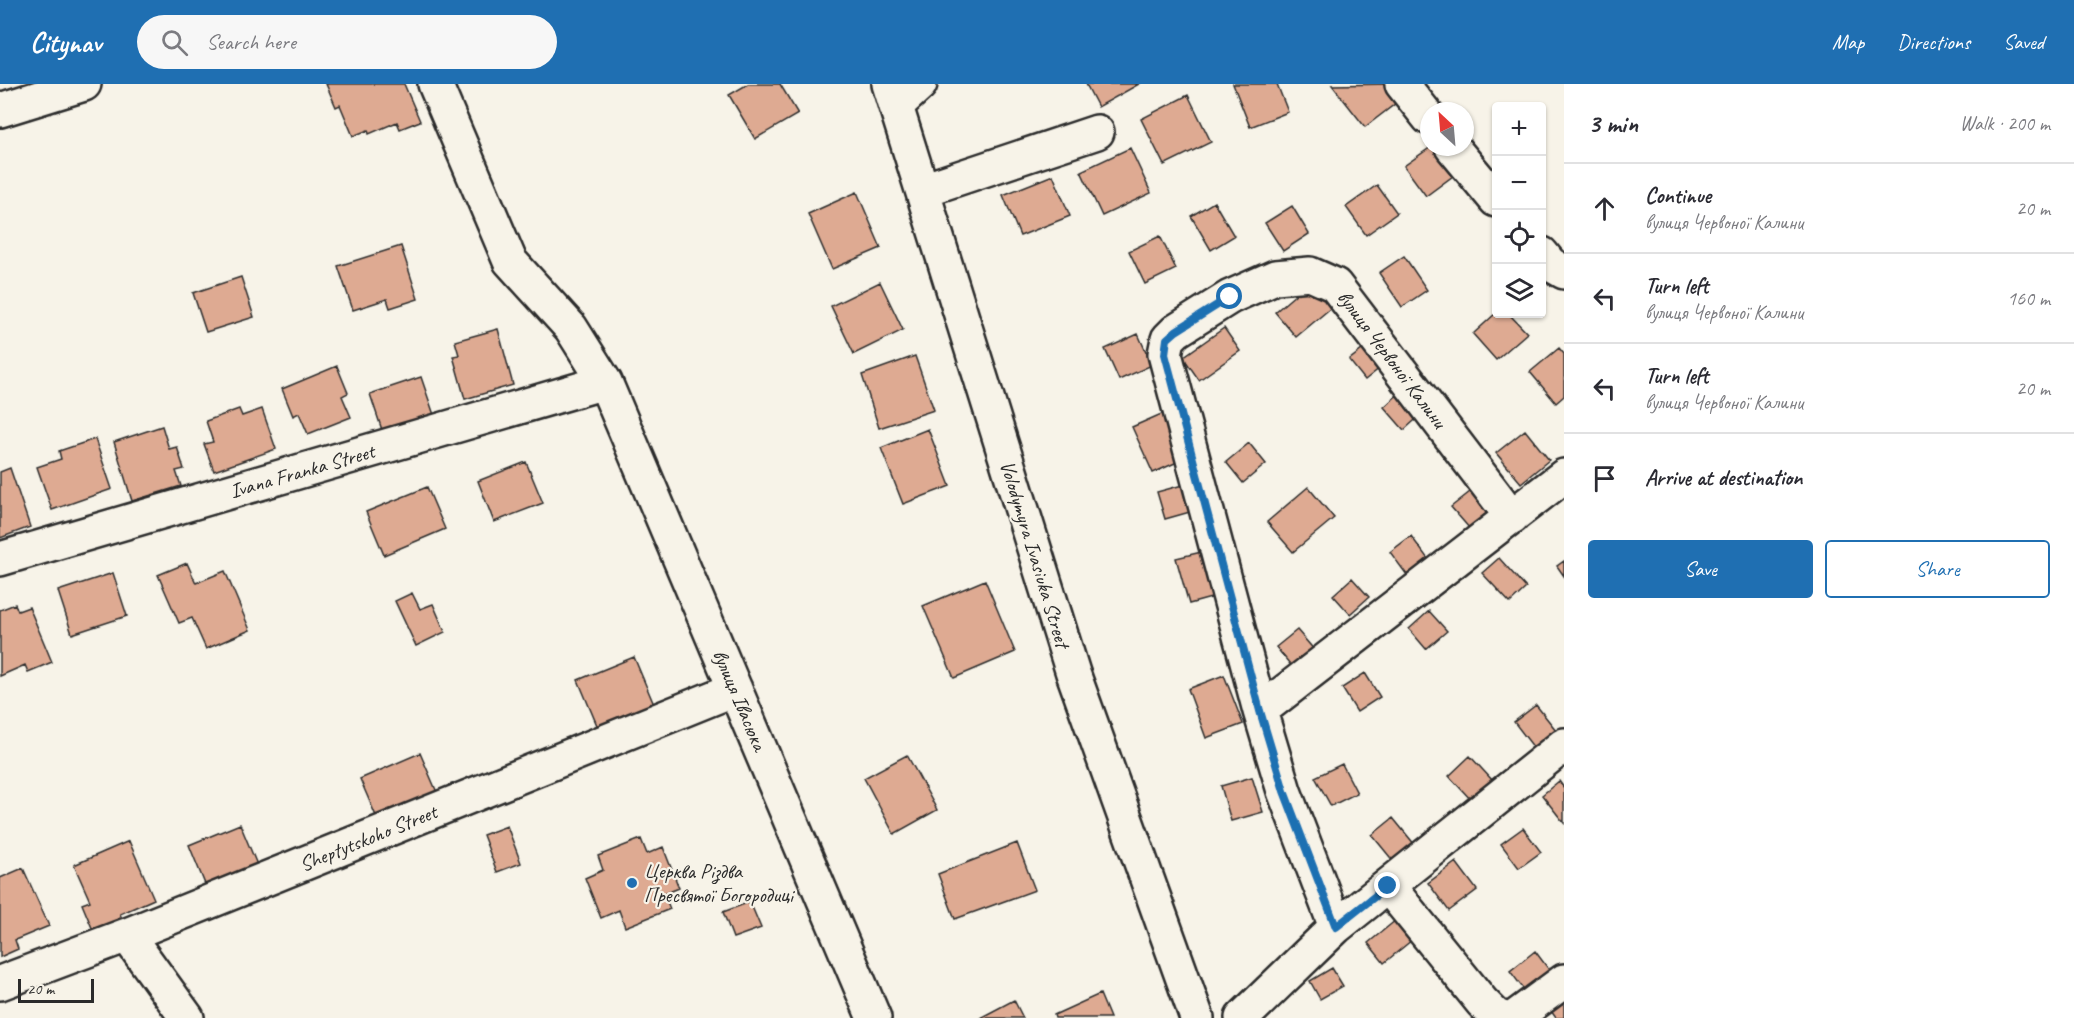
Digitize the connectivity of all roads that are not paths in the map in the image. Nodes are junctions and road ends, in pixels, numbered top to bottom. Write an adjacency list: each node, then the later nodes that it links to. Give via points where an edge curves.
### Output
1 (84, 84): 7 (street)
2 (435, 84): 14 (street, вулиця Івасюка, via 510,261 571,328)
3 (920, 84): 5 (street)
4 (1402, 84): 6 (street)
5 (893, 95): 10 (street, Volodymyra Ivasiuka Street)
6 (1420, 107)
7 (0, 110)
8 (1097, 132): 10 (street)
9 (1460, 156): 11 (street)
10 (923, 190): 28 (street, Volodymyra Ivasiuka Street, via 1072,673)
11 (1492, 194)
12 (1546, 259): 13 (street)
13 (1564, 273)
14 (605, 382): 17 (street, Ivana Franka Street); 18 (street, вулиця Івасюка)
15 (1564, 476): 16 (street)
16 (1512, 517): 19 (street); 19 (street, вулиця Червоної Калини, via 1335,285 1310,274 1275,278 1230,297 1176,331 1167,339 1165,354)
17 (0, 559)
18 (735, 689): 23 (street, Sheptytskoho Street); 27 (street, вулиця Івасюка)
19 (1260, 711): 22 (street, вулиця Червоної Калини, via 1284,791)
20 (1564, 745): 21 (street)
21 (1388, 886): 22 (street); 30 (street, via 1482,1002)
22 (1336, 927): 29 (street)
23 (127, 935): 25 (street, Sheptytskoho Street); 26 (street)
24 (1564, 981): 31 (street)
25 (0, 983)
26 (187, 1018)
27 (874, 1018)
28 (1197, 1018)
29 (1242, 1018)
30 (1502, 1018)
31 (1514, 1018)

